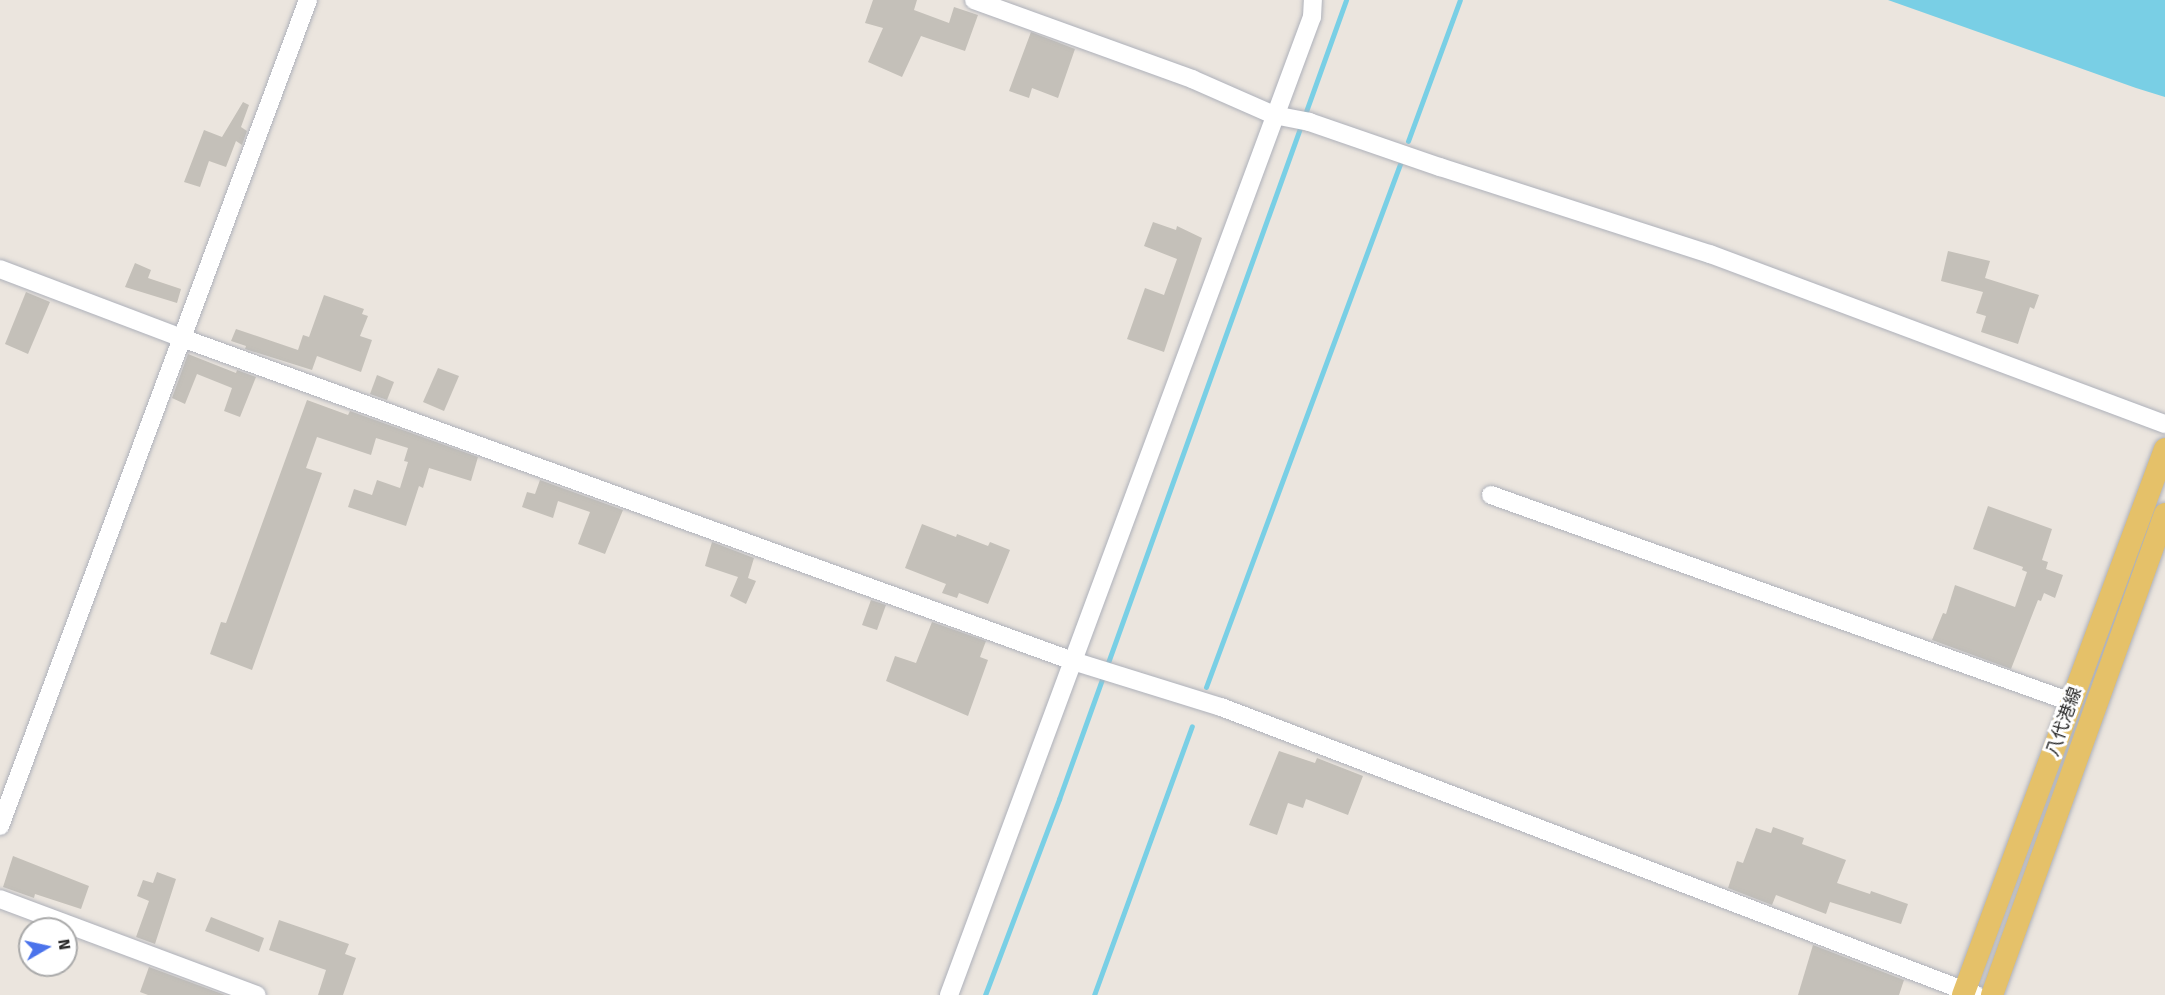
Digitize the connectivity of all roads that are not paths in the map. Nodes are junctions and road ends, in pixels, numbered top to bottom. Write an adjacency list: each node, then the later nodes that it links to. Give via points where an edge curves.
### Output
1 (308, 0): 6 (street)
2 (974, 0): 4 (street, via 1192,79)
3 (1314, 0): 4 (street)
4 (1274, 115): 7 (street, via 1310,122 1710,254); 11 (street)
5 (0, 269): 6 (street)
6 (182, 338): 11 (street); 13 (street)
7 (2165, 424)
8 (2165, 449): 12 (main road, 八代港線)
9 (1491, 495): 12 (street)
10 (2165, 514): 18 (main road, 八代港線)
11 (1073, 661): 15 (street, via 1221,707); 17 (street)
12 (2071, 702): 15 (main road, 八代港線)
13 (0, 826)
14 (0, 898): 16 (street)
15 (1968, 994)
16 (257, 995)
17 (949, 995)
18 (1992, 995)

